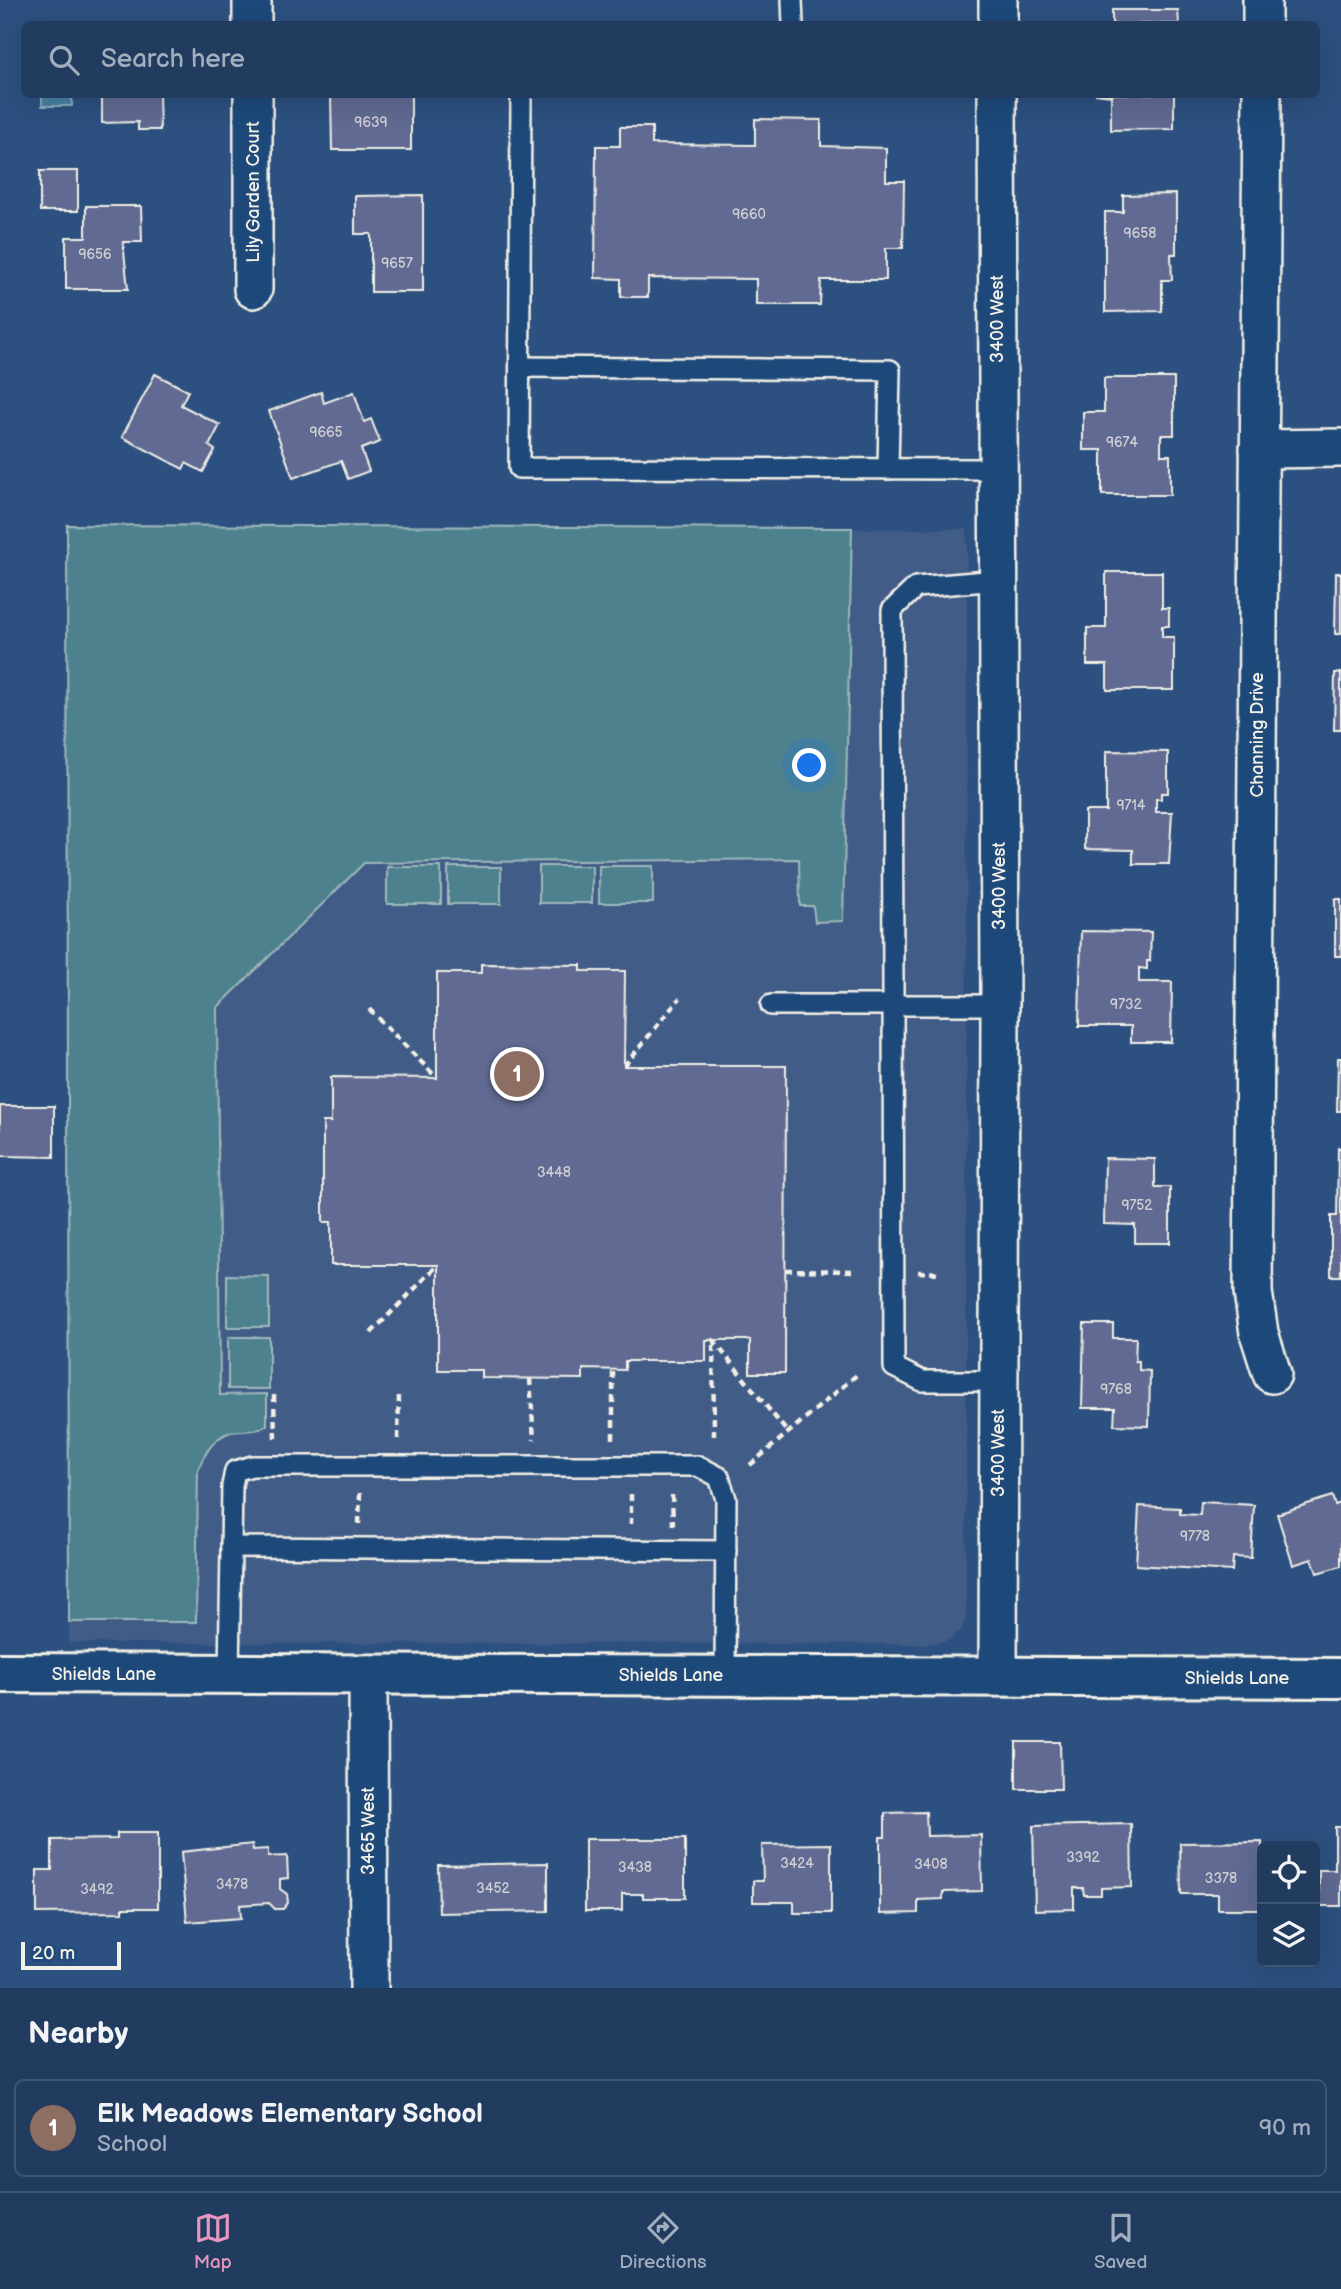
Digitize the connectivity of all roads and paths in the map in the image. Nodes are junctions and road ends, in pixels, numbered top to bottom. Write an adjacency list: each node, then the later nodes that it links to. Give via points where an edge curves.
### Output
1 (252, 0): 5 (street)
2 (792, 0): 6 (lane)
3 (998, 0): 7 (street)
4 (1262, 0): 8 (street)
5 (252, 21)
6 (793, 21)
7 (998, 21)
8 (1262, 21)
9 (253, 98): 13 (street, Lily Garden Court)
10 (522, 98): 14 (lane)
11 (998, 98): 18 (street, 3400 West)
12 (1262, 98): 16 (street, Channing Drive)
13 (253, 289)
14 (520, 367): 17 (lane, via 890,370); 17 (lane, via 519,468)
15 (1341, 448): 16 (street)
16 (1259, 449): 35 (street, Channing Drive, via 1253,1292)
17 (888, 469): 18 (lane)
18 (997, 469): 19 (street, 3400 West)
19 (998, 580): 22 (lane, via 916,587 892,610); 23 (street, 3400 West)
20 (680, 998): 25 (path)
21 (771, 1005): 22 (lane)
22 (894, 1005): 23 (lane); 37 (lane, via 894,1367 922,1381)
23 (1000, 1005): 37 (street, 3400 West)
24 (369, 1009): 26 (path)
25 (625, 1066)
26 (437, 1078)
27 (438, 1265): 32 (path)
28 (785, 1270): 29 (path)
29 (855, 1271)
30 (914, 1272): 31 (path)
31 (940, 1273)
32 (371, 1333)
33 (613, 1370): 42 (path)
34 (859, 1373): 40 (path)
35 (1272, 1374)
36 (530, 1379): 44 (path)
37 (998, 1381): 53 (street, 3400 West)
38 (399, 1394): 43 (path)
39 (275, 1395): 45 (path)
40 (788, 1433): 41 (path, via 713,1340); 46 (path)
41 (714, 1436)
42 (613, 1439)
43 (398, 1440)
44 (534, 1440)
45 (275, 1441)
46 (750, 1465)
47 (231, 1546): 48 (lane); 48 (lane, via 235,1471 252,1466 698,1466 719,1477 726,1499); 50 (lane)
48 (726, 1551): 52 (lane)
49 (0, 1673): 50 (main road, Shields Lane)
50 (229, 1674): 51 (main road, Shields Lane)
51 (368, 1674): 52 (main road, Shields Lane); 55 (street, 3465 West)
52 (725, 1676): 53 (main road, Shields Lane)
53 (998, 1677): 54 (main road, Shields Lane)
54 (1341, 1678)
55 (369, 1988)

